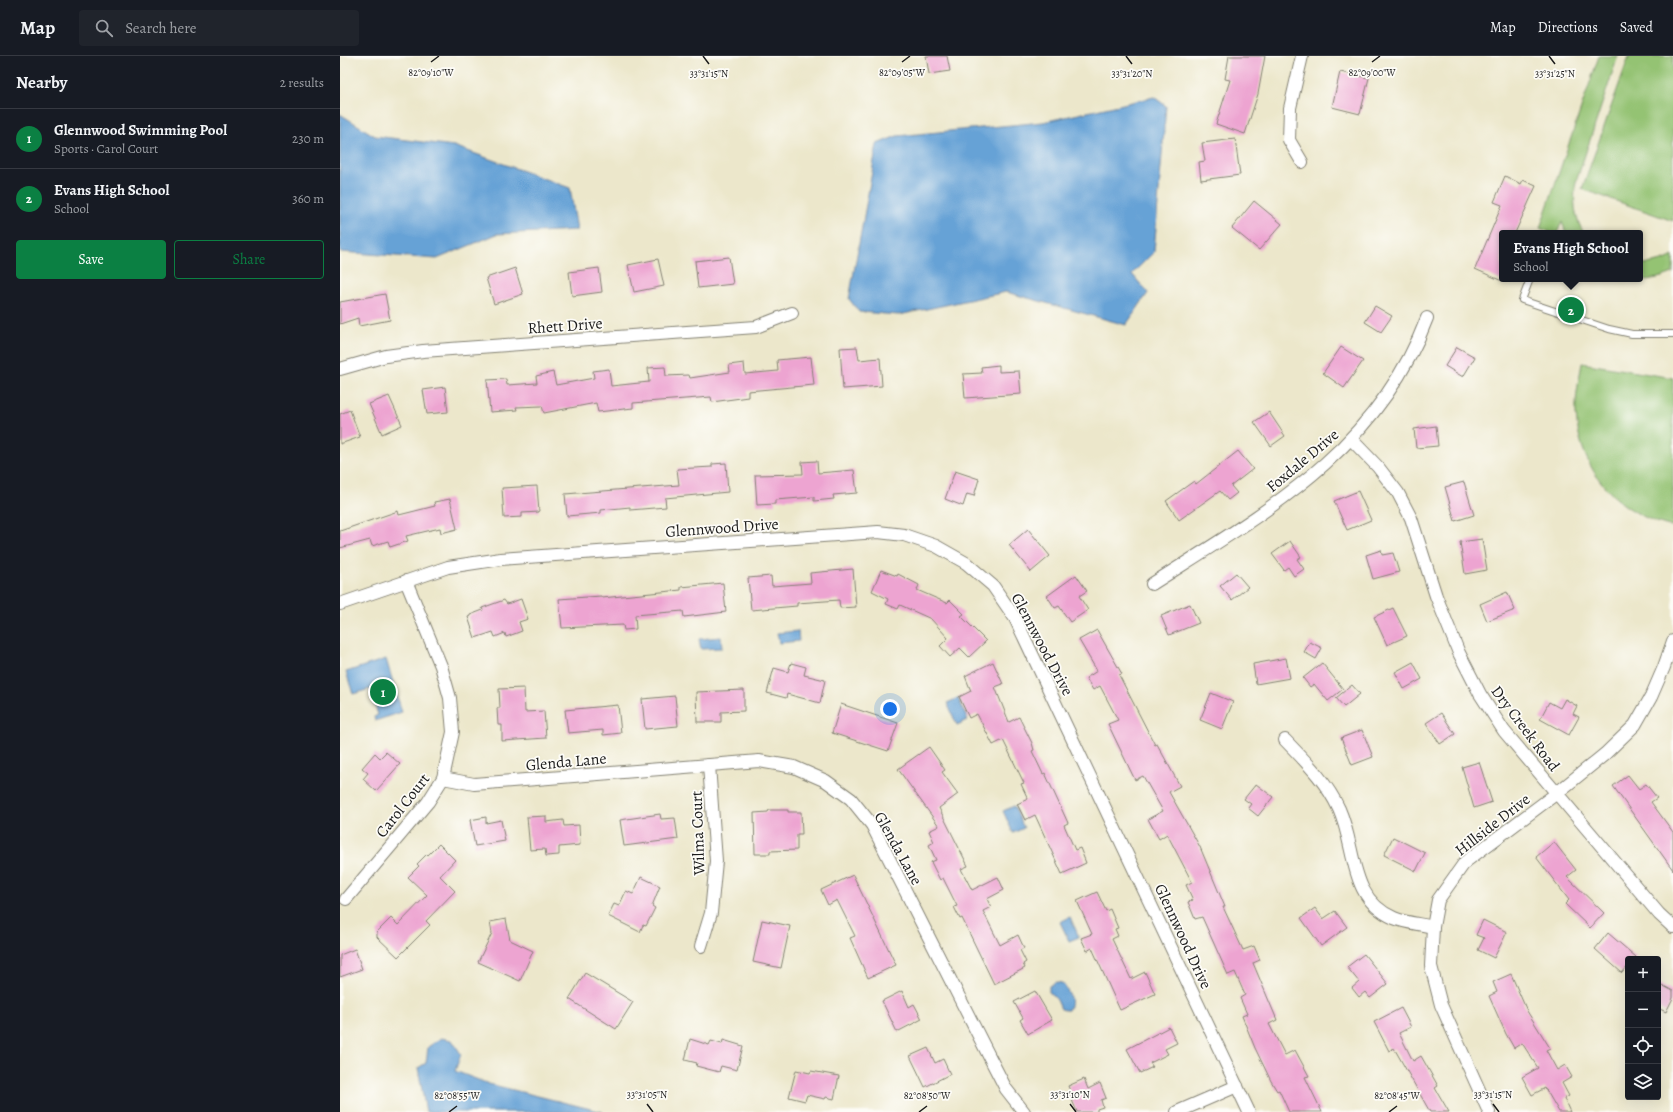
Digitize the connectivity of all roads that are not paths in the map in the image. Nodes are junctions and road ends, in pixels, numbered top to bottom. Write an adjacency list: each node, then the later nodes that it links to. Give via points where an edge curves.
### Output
1 (1302, 56): 2 (street, via 1290,108 1289,140)
2 (1302, 162)
3 (1529, 282): 6 (lane, via 1522,300 1609,329 1632,334)
4 (792, 313): 7 (street, Rhett Drive, via 756,327 423,352 386,356)
5 (1427, 318): 8 (street, Foxdale Drive, via 1417,344 1397,381)
6 (1673, 334)
7 (340, 369)
8 (1351, 439): 10 (street, Foxdale Drive, via 1287,496); 16 (street, Dry Creek Road, via 1378,467 1398,494 1411,518 1439,603 1459,653 1480,694 1504,731)
9 (406, 581): 11 (street, Glennwood Drive); 15 (street, Carol Court, via 441,666 450,698 453,732); 21 (street, Glennwood Drive, via 448,567 502,559 878,532 904,536 936,546 966,563 993,586 1015,618)
10 (1152, 584)
11 (340, 604)
12 (1673, 641): 16 (street, Hillside Drive, via 1651,698 1635,725 1606,754)
13 (1285, 740): 18 (street, via 1315,770 1339,810 1348,834 1356,875 1366,896 1378,910 1395,919)
14 (709, 765): 15 (street, Glenda Lane, via 474,784); 20 (street, Wilma Court, via 716,861 711,913); 22 (street, Glenda Lane, via 759,761 794,767 826,781 851,799 872,825 1006,1089)
15 (443, 778): 17 (street, Carol Court, via 428,802)
16 (1557, 793): 18 (street, Hillside Drive, via 1465,862 1438,900); 19 (street, Dry Creek Road, via 1659,914)
17 (346, 899)
18 (1433, 927): 25 (street, Hillside Drive, via 1430,966 1441,1005)
19 (1673, 927)
20 (701, 946)
21 (1237, 1086): 23 (street); 24 (street, Glennwood Drive)
22 (1024, 1112)
23 (1177, 1112)
24 (1249, 1112)
25 (1489, 1112)

